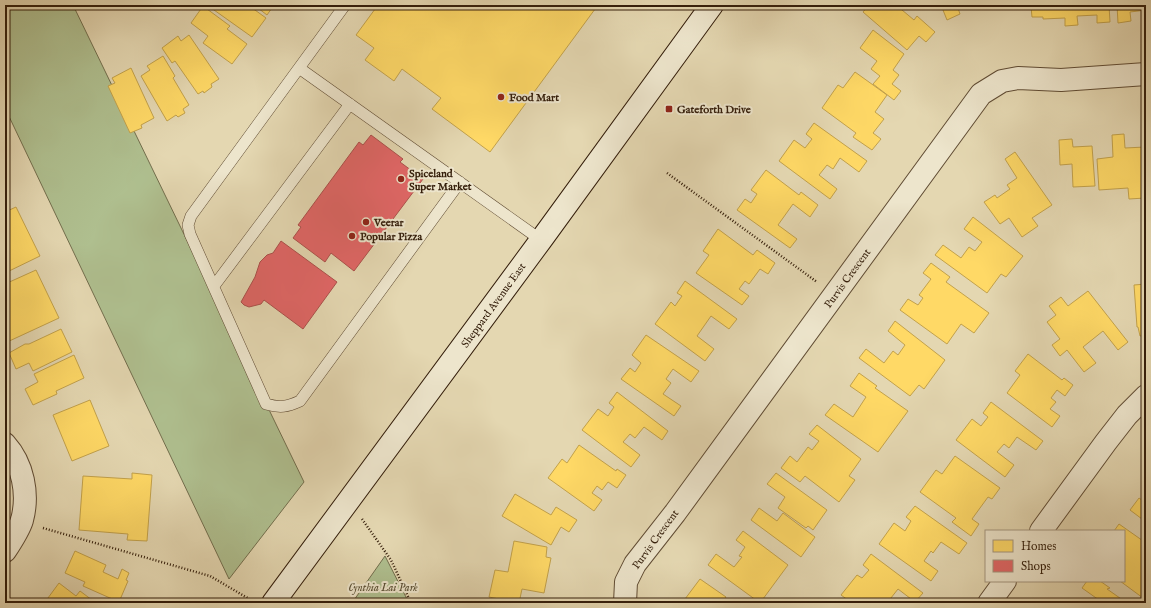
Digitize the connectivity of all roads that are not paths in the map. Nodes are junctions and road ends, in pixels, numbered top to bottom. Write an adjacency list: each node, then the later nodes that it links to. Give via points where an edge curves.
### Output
1 (345, 5): 3 (lane)
2 (712, 5): 7 (street, Sheppard Avenue East)
3 (299, 68): 5 (lane); 8 (lane, via 191,216 188,225 190,234)
4 (1146, 74): 15 (street, Purvis Crescent, via 1062,80 1018,78 1002,81 981,94 635,564 626,582)
5 (350, 104): 6 (lane); 8 (lane)
6 (460, 182): 7 (lane); 8 (lane, via 300,401 286,407 266,404)
7 (541, 240): 14 (street, Sheppard Avenue East)
8 (214, 286)
9 (1146, 396): 11 (street, via 1110,436)
10 (5, 444): 12 (street, via 12,451 20,467 25,504 22,522)
11 (1042, 530)
12 (5, 551)
13 (1004, 582): 16 (street)
14 (273, 603)
15 (625, 603)
16 (989, 603)

